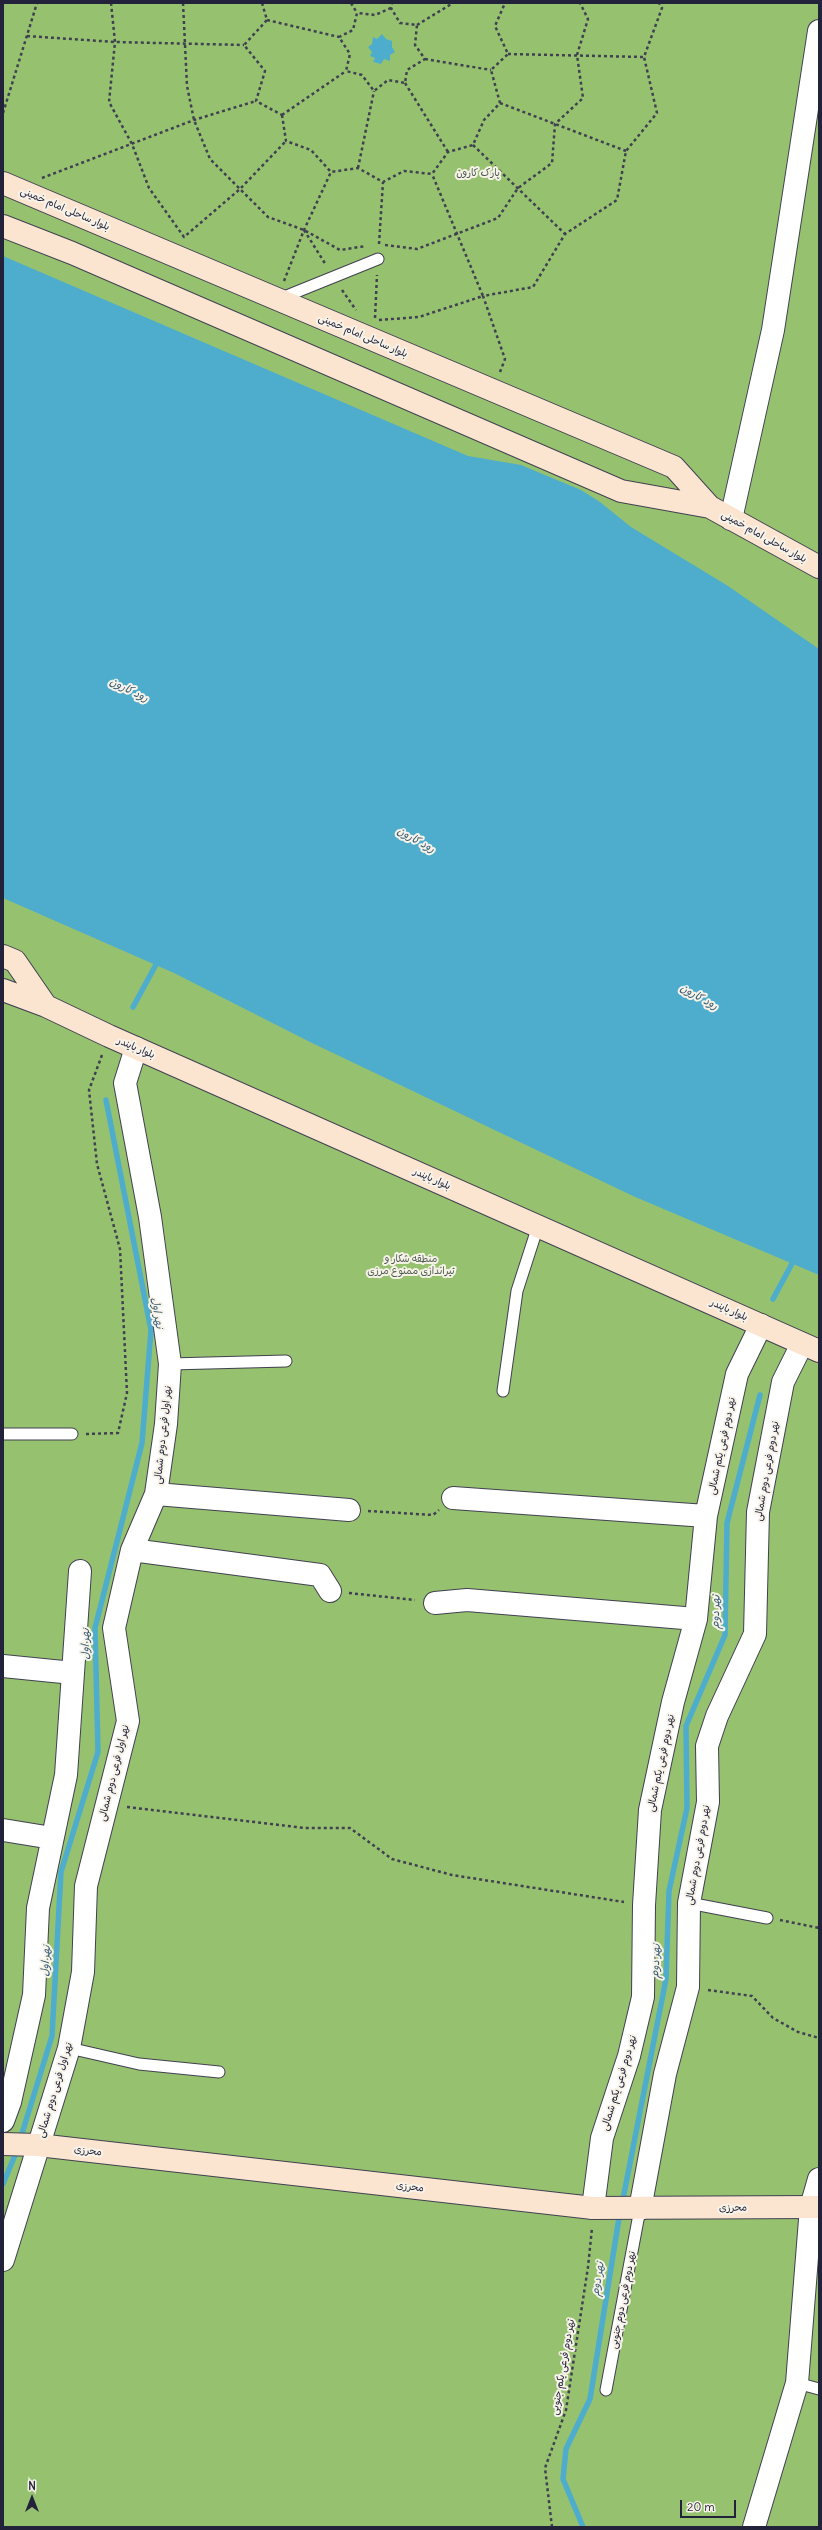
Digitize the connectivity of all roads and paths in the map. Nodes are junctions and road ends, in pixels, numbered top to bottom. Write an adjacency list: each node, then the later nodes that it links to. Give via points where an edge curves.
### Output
1 (37, 3): 16 (path)
2 (111, 3): 18 (path)
3 (183, 3): 19 (path)
4 (262, 3): 13 (path)
5 (351, 3): 12 (path)
6 (392, 3): 11 (path)
7 (452, 3): 14 (path)
8 (505, 3): 21 (path, via 495,26)
9 (580, 3): 22 (path, via 588,19)
10 (659, 3): 23 (path, via 662,8)
11 (391, 8): 12 (path, via 375,15); 14 (path, via 400,23)
12 (357, 13): 17 (path, via 353,30)
13 (267, 20): 17 (path); 20 (path)
14 (417, 25): 24 (path, via 415,45)
15 (819, 31): 57 (street, via 773,330)
16 (27, 36): 18 (path); 31 (path)
17 (340, 37): 26 (path, via 350,54)
18 (115, 42): 19 (path); 37 (path, via 109,102)
19 (184, 44): 20 (path); 34 (path, via 187,86)
20 (244, 45): 29 (path, via 265,71)
21 (508, 54): 22 (path); 25 (path)
22 (577, 55): 23 (path); 35 (path, via 583,98)
23 (644, 57): 39 (path, via 657,113)
24 (425, 59): 25 (path); 27 (path, via 407,70)
25 (491, 70): 30 (path)
26 (346, 71): 28 (path, via 362,75); 33 (path)
27 (405, 84): 28 (path, via 388,80); 40 (path)
28 (374, 91): 41 (path)
29 (256, 101): 33 (path); 34 (path)
30 (500, 103): 35 (path); 38 (path, via 484,120)
31 (4, 104): 32 (path)
32 (3, 113)
33 (282, 115): 36 (path)
34 (194, 120): 37 (path); 46 (path, via 210,159)
35 (555, 124): 39 (path); 45 (path, via 552,163)
36 (286, 140): 42 (path, via 311,150); 46 (path)
37 (132, 144): 44 (path); 46 (path, via 149,188 184,237)
38 (473, 145): 40 (path); 45 (path)
39 (626, 150): 50 (path, via 617,200)
40 (448, 152): 43 (path)
41 (358, 168): 42 (path); 43 (path, via 383,182 404,171)
42 (331, 172): 48 (path)
43 (432, 174): 49 (path)
44 (9, 186): 53 (street, بلوار ساحلی امام خمینی)
45 (518, 188): 49 (path, via 498,218); 50 (path)
46 (240, 189): 48 (path, via 268,217)
47 (3, 226): 56 (street, بلوار ساحلی امام خمینی, via 621,491)
48 (304, 230): 49 (path, via 340,250 379,244 417,249); 53 (path)
49 (457, 234): 52 (path)
50 (565, 234): 52 (path, via 533,287)
51 (378, 259): 53 (lane)
52 (483, 296): 54 (path, via 419,317 375,320); 55 (path, via 506,359)
53 (277, 300): 54 (street, بلوار ساحلی امام خمینی)
54 (374, 340): 55 (street, بلوار ساحلی امام خمینی)
55 (493, 391): 56 (street, بلوار ساحلی امام خمینی, via 674,467)
56 (710, 507): 57 (street, بلوار ساحلی امام خمینی)
57 (731, 519): 58 (street, بلوار ساحلی امام خمینی)
58 (819, 566)
59 (3, 956): 61 (street, بلوار بایندر, via 15,961)
60 (3, 990): 61 (street, بلوار بایندر)
61 (46, 1006): 62 (street, بلوار بایندر)
62 (109, 1036): 63 (street, بلوار بایندر); 71 (path, via 89,1090 97,1164 120,1248 127,1393 118,1433)
63 (136, 1048): 64 (street, بلوار بایندر); 68 (street, نهر اول فرعی دوم شمالی, via 125,1083 150,1217)
64 (538, 1226): 65 (street, بلوار بایندر); 69 (lane, via 517,1291)
65 (761, 1325): 66 (street, بلوار بایندر); 75 (street, نهر دوم فرعی یکم شمالی, via 737,1374)
66 (811, 1348): 86 (street, نهر دوم فرعی دوم شمالی, via 783,1382 758,1512 755,1634 717,1716 707,1746 708,1802)
67 (286, 1360): 68 (lane)
68 (170, 1364): 72 (street, نهر اول فرعی دوم شمالی, via 166,1424)
69 (503, 1391)
70 (3, 1434): 71 (lane)
71 (72, 1434)
72 (156, 1494): 74 (street); 76 (street, نهر اول فرعی دوم شمالی)
73 (453, 1498): 74 (path, via 433,1515); 75 (street)
74 (350, 1510)
75 (706, 1516): 80 (street, نهر دوم فرعی یکم شمالی)
76 (132, 1550): 78 (street, via 320,1574); 83 (street, نهر اول فرعی دوم شمالی, via 114,1628 128,1721)
77 (80, 1571): 82 (street)
78 (330, 1591): 79 (path)
79 (435, 1603): 80 (street, via 467,1600)
80 (696, 1619): 87 (street, نهر دوم فرعی یکم شمالی, via 673,1702 650,1810)
81 (3, 1666): 82 (street)
82 (74, 1673): 85 (street, via 66,1775)
83 (106, 1804): 87 (path, via 305,1828 350,1828 392,1859 452,1875); 92 (street, نهر اول فرعی دوم شمالی, via 86,1886 83,1972)
84 (3, 1830): 85 (street)
85 (52, 1838): 94 (street, via 38,1908 34,1995 10,2102)
86 (689, 1903): 88 (lane); 90 (street, نهر دوم فرعی دوم شمالی)
87 (644, 1904): 99 (street, نهر دوم فرعی یکم شمالی, via 643,1997 629,2056 602,2138)
88 (767, 1918): 89 (path)
89 (819, 1928)
90 (688, 1987): 91 (path, via 752,1996 773,2018 798,2032); 100 (street, نهر دوم فرعی دوم شمالی, via 665,2074)
91 (819, 2038)
92 (69, 2048): 93 (lane, via 139,2064); 96 (street, نهر اول فرعی دوم شمالی)
93 (220, 2072)
94 (3, 2121)
95 (5, 2144): 96 (street, محرزی)
96 (34, 2145): 99 (street, محرزی); 101 (street, نهر اول فرعی دوم شمالی)
97 (819, 2179): 98 (street)
98 (815, 2207): 100 (street, محرزی); 102 (street)
99 (600, 2208): 100 (street, محرزی); 105 (path, نهر دوم فرعی یکم جنوبی, via 588,2267 566,2410 545,2468)
100 (635, 2209): 104 (lane, نهر دوم فرعی دوم جنوبی)
101 (3, 2260)
102 (797, 2383): 103 (lane); 106 (street)
103 (819, 2389)
104 (606, 2390)
105 (552, 2527)
106 (754, 2527)

